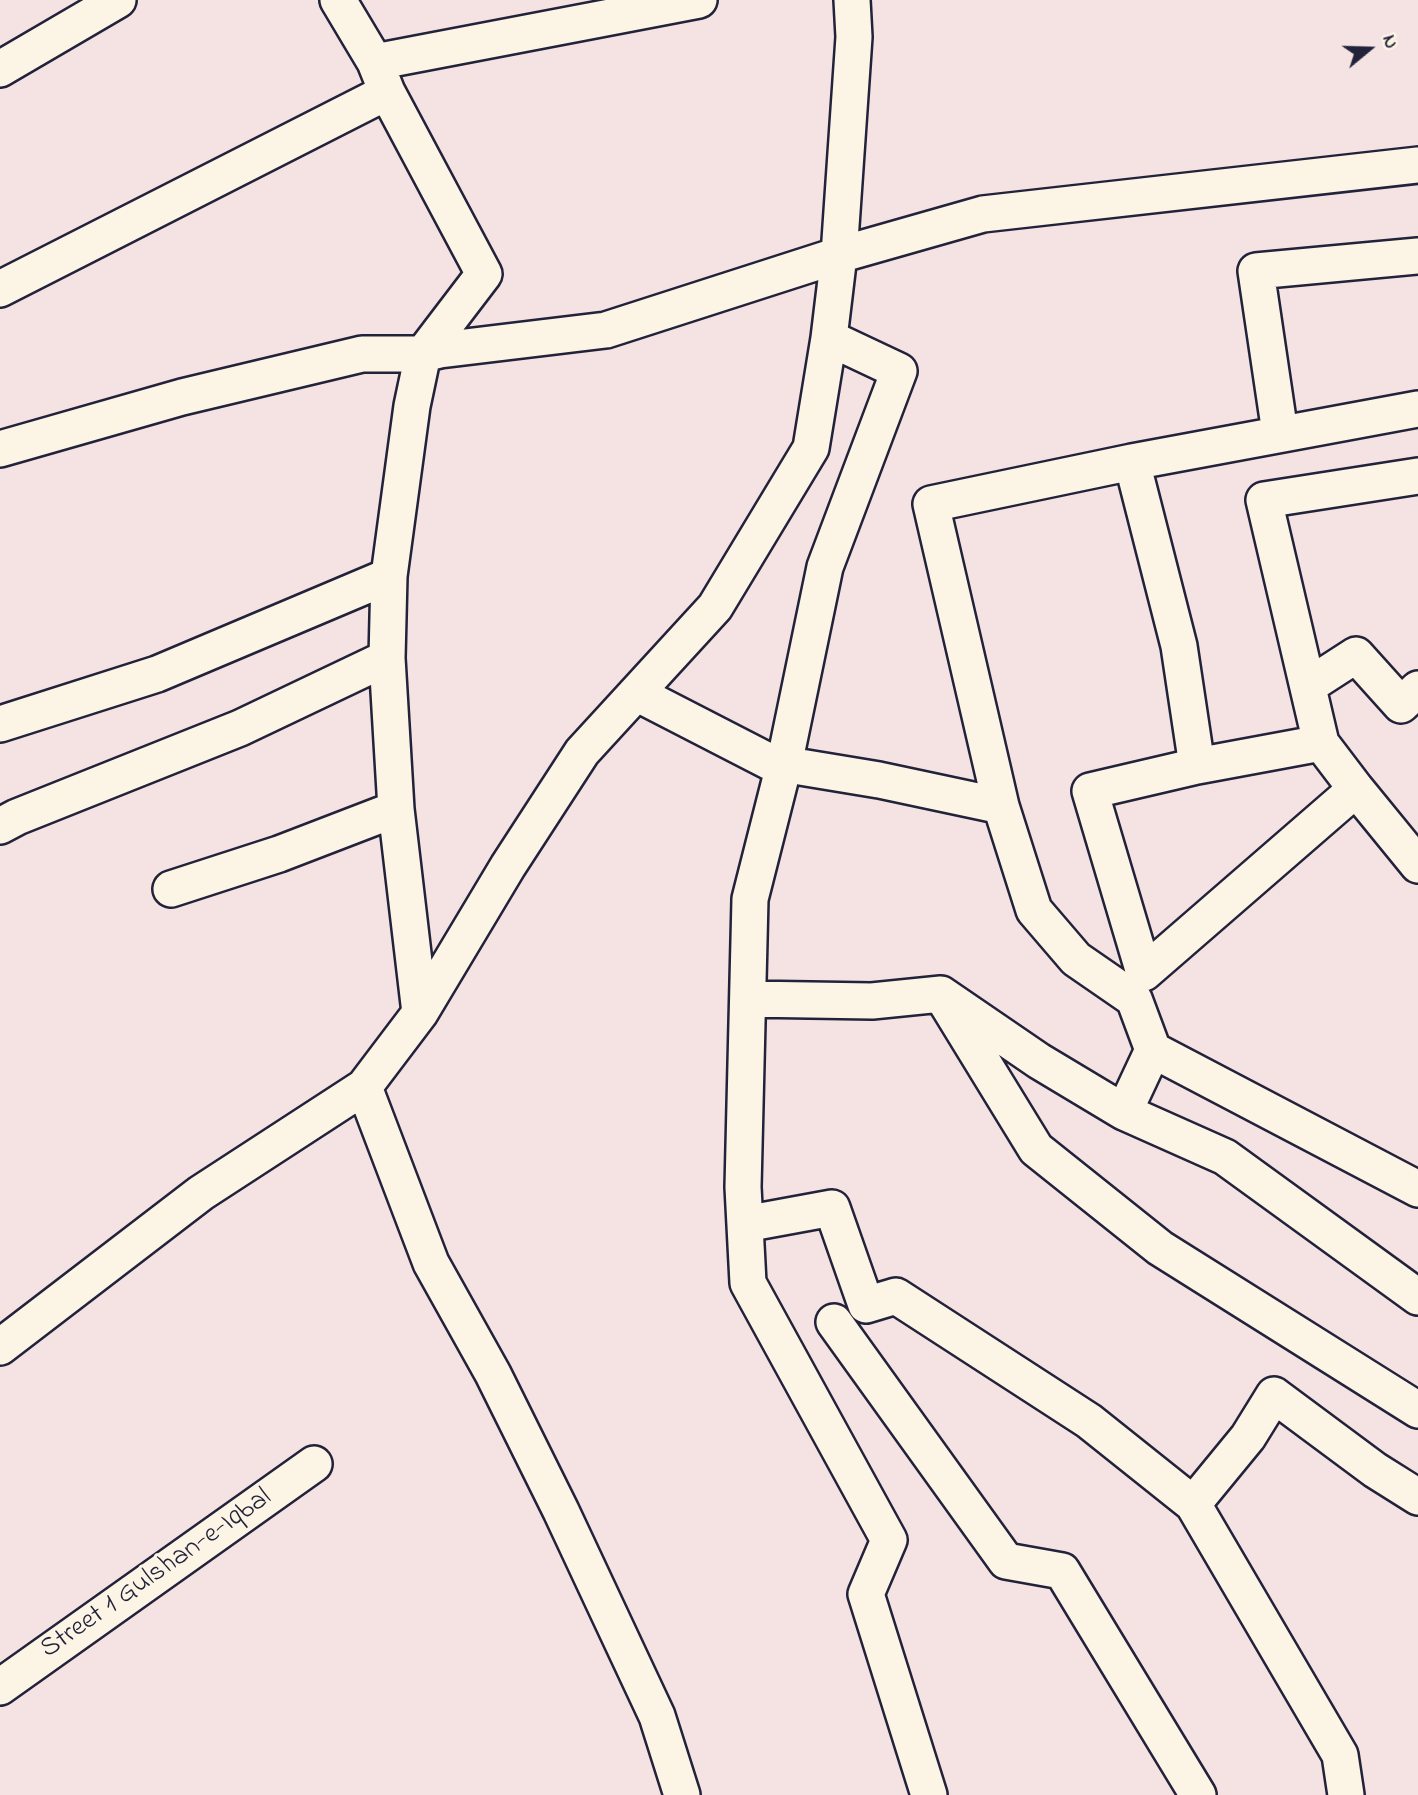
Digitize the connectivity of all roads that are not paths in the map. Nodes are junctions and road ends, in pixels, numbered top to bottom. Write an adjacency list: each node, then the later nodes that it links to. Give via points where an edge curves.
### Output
1 (118, 0): 5 (street)
2 (338, 0): 6 (street)
3 (699, 0): 6 (street)
4 (852, 0): 8 (street, via 854,37)
5 (0, 69)
6 (381, 77): 10 (street); 12 (street, via 484,274)
7 (1418, 165): 8 (street, via 983,215)
8 (839, 255): 11 (street); 12 (street, via 606,330)
9 (1418, 256): 14 (street, via 1256,271)
10 (0, 289)
11 (829, 338): 22 (street, via 811,448 715,607); 25 (street, via 899,371 825,567)
12 (423, 354): 15 (street, via 362,355 182,397); 18 (street)
13 (1418, 409): 14 (street)
14 (1280, 433): 16 (street)
15 (0, 449)
16 (1132, 462): 26 (street, via 1179,646); 28 (street, via 930,504)
17 (1418, 476): 20 (street, via 1265,500)
18 (389, 576): 19 (street); 23 (street, via 157,674)
19 (387, 658): 29 (street); 30 (street, via 240,728)
20 (1308, 686): 21 (street, via 1356,655 1401,705); 24 (street)
21 (1418, 689)
22 (636, 693): 25 (street); 35 (street, via 582,752)
23 (0, 724)
24 (1321, 743): 26 (street); 27 (street)
25 (784, 765): 28 (street); 34 (street, via 750,899)
26 (1196, 766): 27 (street, via 1090,791 1144,973)
27 (1356, 789): 31 (street)
28 (1002, 806): 36 (street, via 1034,910 1076,959 1134,999)
29 (396, 809): 32 (street); 35 (street)
30 (0, 825)
31 (1418, 865)
32 (171, 889)
33 (940, 994): 34 (street, via 872,1001); 38 (street); 44 (street, via 1036,1149 1160,1248)
34 (748, 999): 40 (street)
35 (420, 1013): 37 (street)
36 (1153, 1050): 38 (street); 39 (street)
37 (364, 1087): 43 (street, via 201,1193); 49 (street, via 431,1263 561,1511 657,1716)
38 (1125, 1112): 41 (street, via 1225,1157)
39 (1418, 1189)
40 (745, 1224): 47 (street, via 832,1208 866,1305 895,1296 1089,1422); 50 (street, via 748,1283 889,1540 866,1594)
41 (1418, 1297)
42 (834, 1321): 51 (street, via 1006,1561 1062,1571)
43 (0, 1348)
44 (1418, 1410)
45 (314, 1464): 48 (street, Street 1 Gulshan-e-Iqbal)
46 (1418, 1497): 47 (street, via 1274,1395 1248,1437)
47 (1193, 1504): 52 (street, via 1340,1755)
48 (0, 1687)
49 (682, 1795)
50 (929, 1795)
51 (1198, 1795)
52 (1346, 1795)

